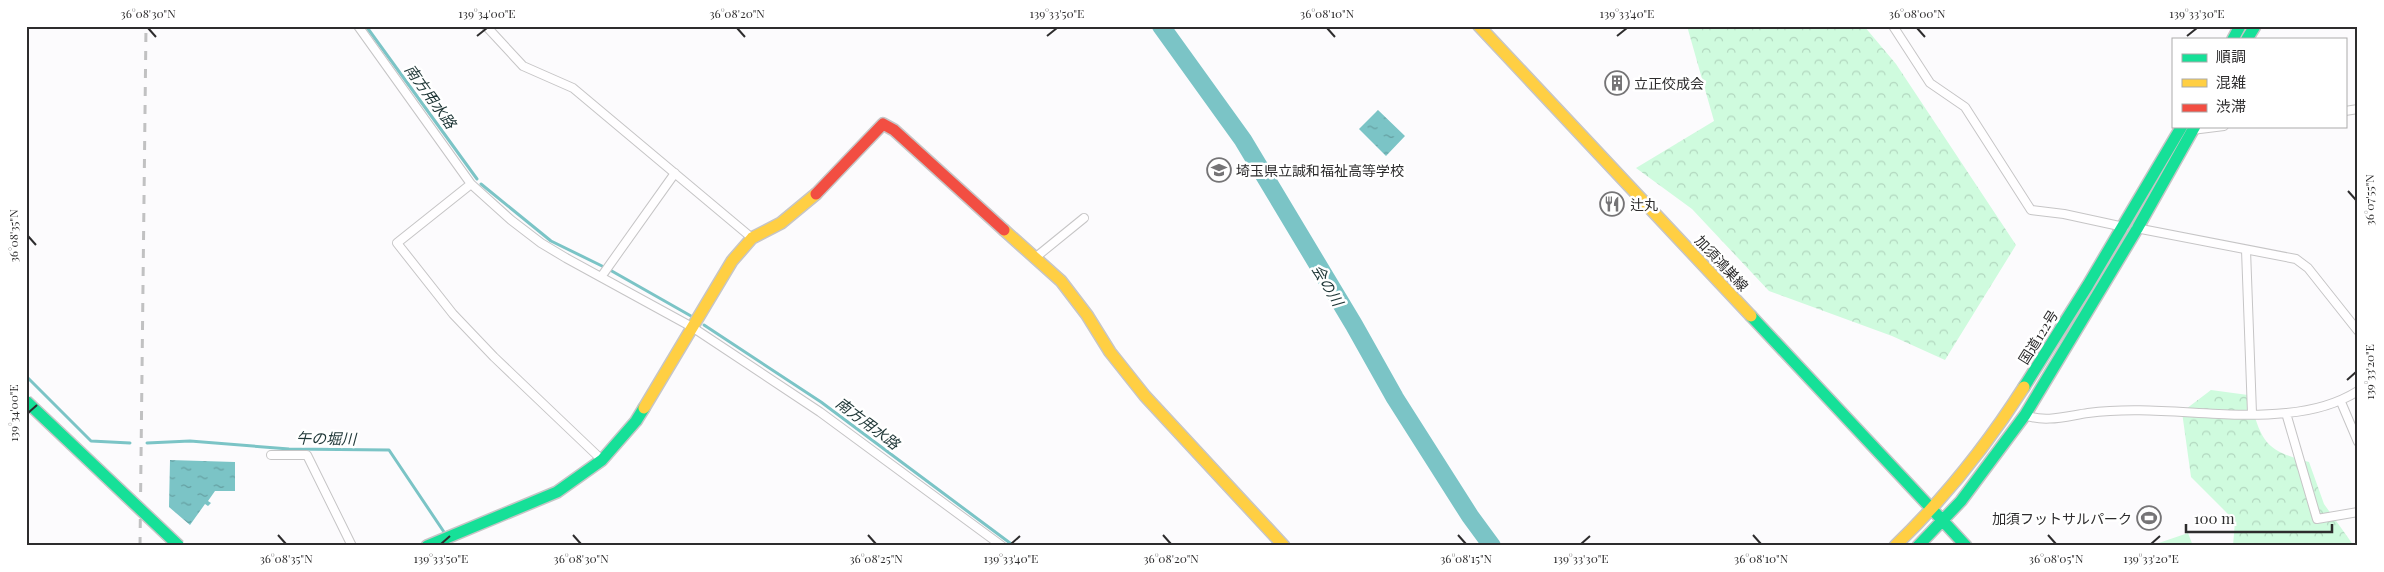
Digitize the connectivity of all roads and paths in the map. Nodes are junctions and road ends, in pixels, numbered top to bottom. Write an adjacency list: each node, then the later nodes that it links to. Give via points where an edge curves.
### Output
1 (358, 26): 11 (street)
2 (486, 26): 10 (street, via 523,66 573,88)
3 (1479, 26): 30 (main road, 加須鴻巣線)
4 (1893, 26): 13 (street, via 1930,83 1965,107 2031,210)
5 (2240, 26): 7 (main road)
6 (2255, 26): 8 (main road)
7 (2234, 38)
8 (2249, 38)
9 (2190, 128): 13 (main road, 国道122号); 14 (main road, 国道122号)
10 (676, 173): 15 (street); 18 (street)
11 (470, 184): 18 (street, via 541,243); 29 (street, via 398,244 453,314)
12 (1084, 218): 17 (street)
13 (2123, 227): 14 (street); 30 (main road, 国道122号, via 2012,407 1970,465)
14 (2137, 229): 16 (street); 26 (main road, 国道122号)
15 (752, 238): 17 (main road, via 791,216 883,124 894,130); 19 (main road, via 732,261)
16 (2246, 250): 20 (street, via 2302,262); 24 (street)
17 (1036, 257): 37 (main road, via 1061,281 1145,396)
18 (601, 277): 19 (street)
19 (692, 327): 29 (main road, via 636,421); 36 (street, via 820,412)
20 (2358, 331)
21 (2358, 392): 23 (street)
22 (26, 401): 33 (main road, bridge)
23 (2341, 402): 25 (street); 27 (street)
24 (2252, 413): 25 (street); 26 (street, via 2142,409 2038,420)
25 (2286, 413): 31 (street, via 2317,519)
26 (2025, 415): 32 (main road, 国道122号, via 1982,475)
27 (2358, 442)
28 (271, 455): 34 (street, via 307,455)
29 (602, 460): 35 (main road, via 557,492)
30 (1931, 509): 32 (main road, 加須鴻巣線); 38 (main road, 国道122号)
31 (2358, 512)
32 (1943, 521): 39 (main road, 国道122号); 40 (main road, 加須鴻巣線)
33 (179, 546)
34 (352, 546)
35 (427, 546)
36 (1002, 546)
37 (1284, 546)
38 (1895, 546)
39 (1918, 546)
40 (1966, 546)

